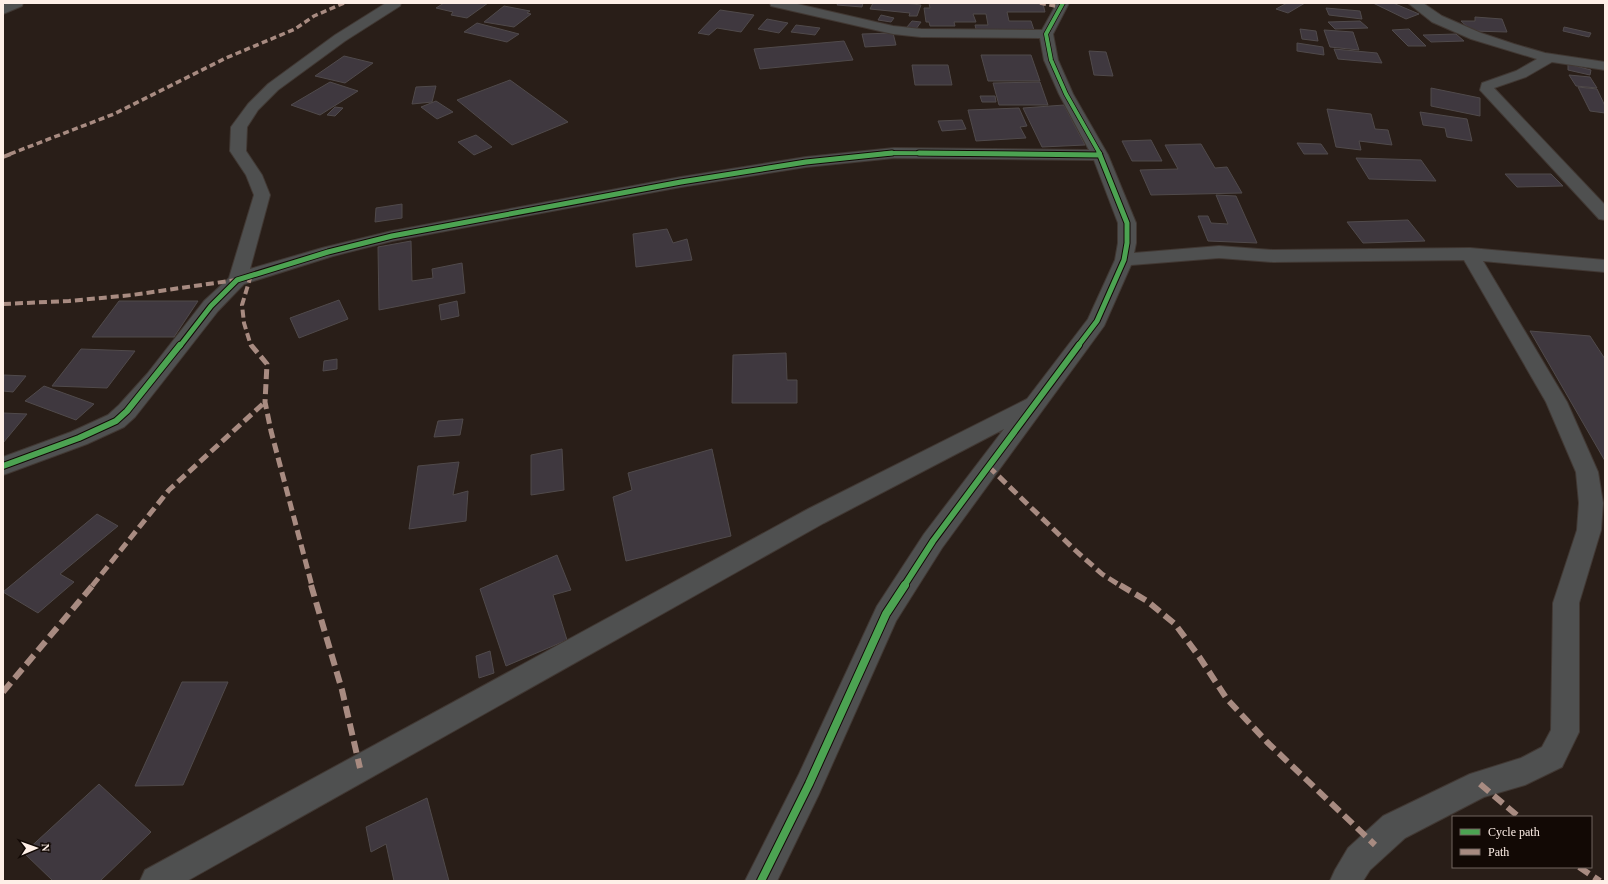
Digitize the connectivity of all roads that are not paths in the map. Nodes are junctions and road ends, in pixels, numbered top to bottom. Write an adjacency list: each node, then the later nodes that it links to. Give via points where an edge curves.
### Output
1 (395, 3): 13 (street, via 340,38 273,87 253,107 239,127 238,151 254,174 262,194)
2 (776, 3): 5 (street, via 893,30 921,33)
3 (1063, 3): 5 (street)
4 (1414, 3): 6 (street, via 1438,19 1476,36)
5 (1046, 34): 8 (street, via 1051,60 1066,94)
6 (1550, 58): 7 (street); 9 (street, via 1521,74 1487,86 1487,90)
7 (1605, 66)
8 (1100, 155): 11 (street, via 1127,223); 13 (street, via 894,153 806,162 681,182 392,236 328,252)
9 (1605, 215)
10 (1470, 254): 11 (street, via 1273,256 1219,252); 12 (street); 18 (street, via 1556,402 1587,472 1591,503 1589,530 1566,604 1565,732 1552,757 1525,771 1480,784 1394,827 1359,859)
11 (1124, 260): 14 (street, via 1097,321)
12 (1605, 266)
13 (237, 280): 15 (street, via 211,306 154,379 116,421 79,438)
14 (1034, 404): 16 (street, via 816,516); 17 (street, via 933,541 886,614 809,784)
15 (3, 466)
16 (156, 881)
17 (761, 881)
18 (1346, 881)

